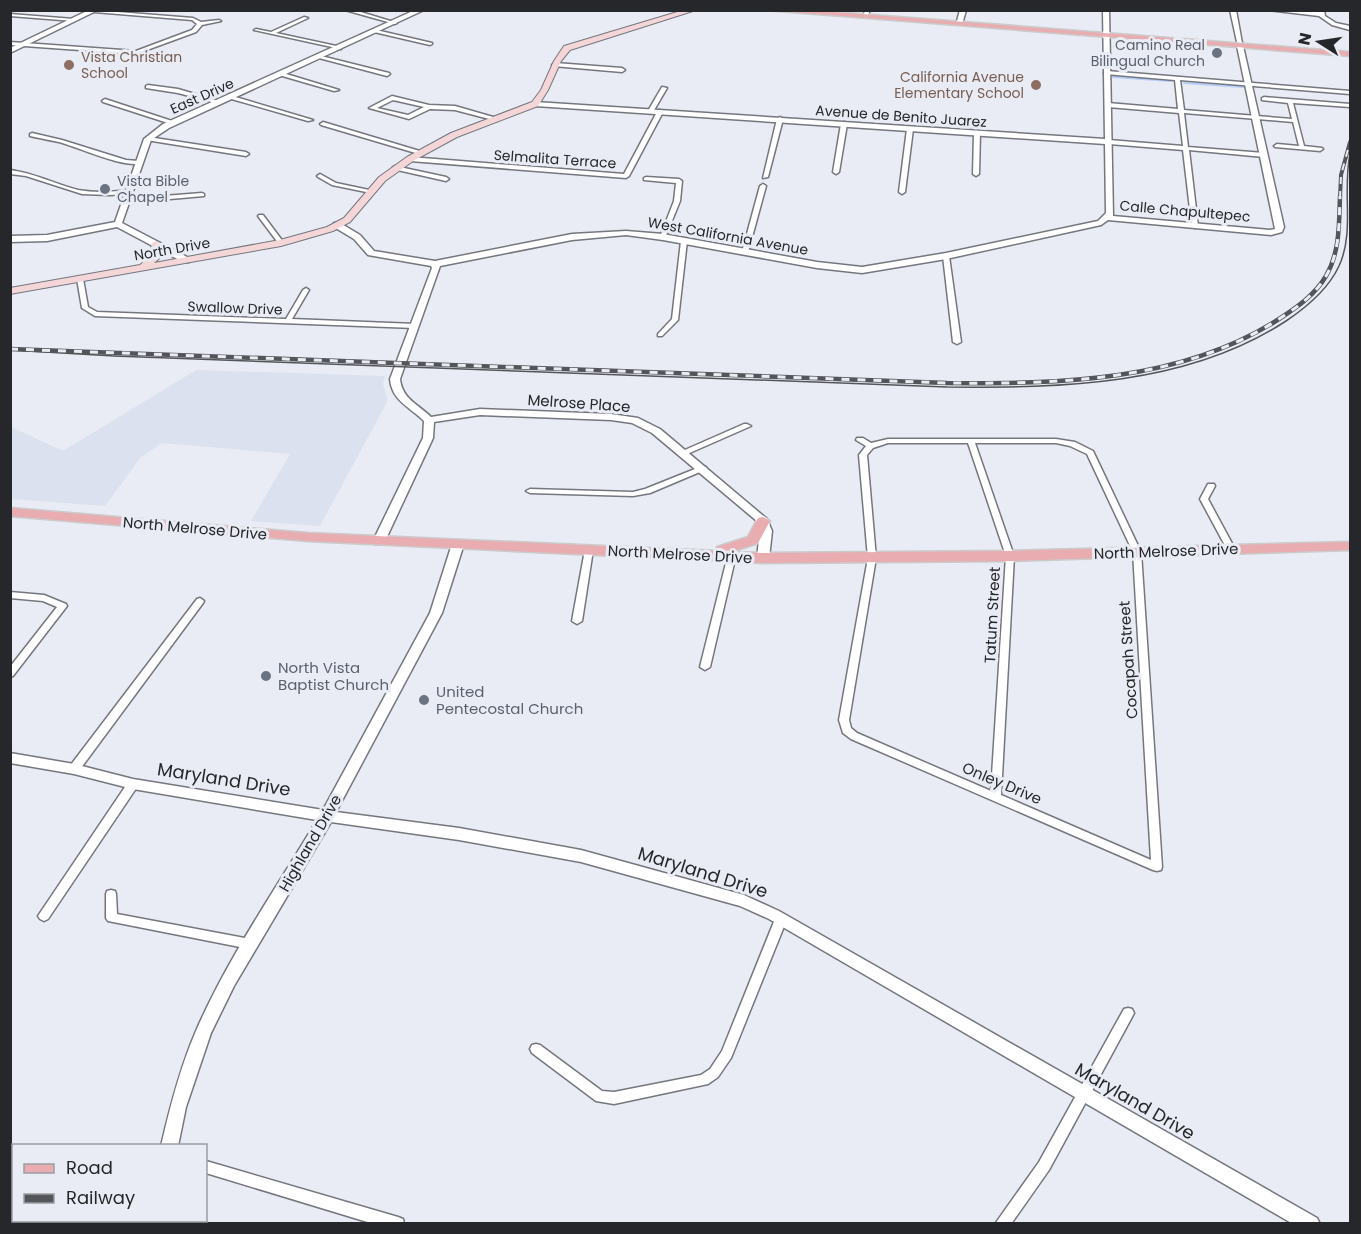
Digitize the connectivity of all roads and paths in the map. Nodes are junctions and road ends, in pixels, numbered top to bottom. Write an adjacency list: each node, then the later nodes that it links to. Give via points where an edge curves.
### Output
1 (347, 10): 18 (street)
2 (361, 10): 18 (street)
3 (421, 10): 18 (street, East Drive)
4 (693, 10): 36 (main road, via 567,48)
5 (770, 10): 22 (main road)
6 (816, 10): 12 (main road)
7 (963, 10): 19 (street)
8 (1106, 10): 27 (street)
9 (1233, 10): 30 (street)
10 (1270, 10): 13 (street)
11 (94, 11): 16 (street); 20 (street, via 193,19)
12 (867, 12): 19 (main road)
13 (1321, 12): 23 (street, via 1329,21)
14 (10, 15): 16 (street)
15 (306, 18): 26 (street)
16 (74, 20): 31 (street)
17 (219, 21): 20 (street)
18 (398, 21): 25 (street, East Drive)
19 (960, 21): 21 (main road)
20 (200, 24): 31 (street, via 194,31 136,53)
21 (1043, 27): 22 (main road); 27 (main road)
22 (1000, 28): 27 (main road)
23 (1350, 28)
24 (256, 30): 26 (street)
25 (376, 31): 29 (street); 32 (street, East Drive)
26 (272, 33): 32 (street)
27 (1107, 34): 30 (main road); 38 (street)
28 (10, 43): 31 (street)
29 (430, 44)
30 (1240, 44): 34 (main road); 42 (street)
31 (22, 45): 33 (street)
32 (339, 48): 35 (street, East Drive)
33 (10, 51)
34 (1350, 52)
35 (321, 57): 39 (street, East Drive); 40 (street)
36 (555, 64): 37 (street); 53 (main road, via 544,94)
37 (622, 70)
38 (1107, 73): 41 (street); 55 (street)
39 (281, 74): 46 (street); 48 (street, East Drive)
40 (387, 74)
41 (1177, 78): 42 (street); 58 (street)
42 (1248, 84): 45 (street); 60 (street)
43 (148, 87): 52 (street)
44 (664, 88): 59 (street)
45 (1318, 89): 47 (street); 54 (street)
46 (336, 90)
47 (1350, 92)
48 (230, 97): 52 (street, East Drive); 63 (street)
49 (1264, 99): 51 (street)
50 (105, 101): 65 (street)
51 (1290, 101): 54 (street); 64 (street)
52 (219, 102): 65 (street, East Drive)
53 (535, 104): 59 (street, Avenue de Benito Juarez); 61 (main road)
54 (1323, 104): 56 (street)
55 (1108, 105): 58 (street); 72 (street)
56 (1350, 106)
57 (429, 107): 57 (street, via 393,98 372,108 409,117); 61 (street, via 455,108)
58 (1181, 111): 60 (street); 74 (street)
59 (656, 112): 62 (street, Avenue de Benito Juarez); 80 (street, Selmalita Terrace, via 626,176)
60 (1256, 118): 64 (street); 79 (street)
61 (497, 119): 77 (main road)
62 (780, 119): 67 (street, Avenue de Benito Juarez); 87 (street)
63 (310, 120)
64 (1295, 121): 75 (street)
65 (173, 123): 71 (street, East Drive)
66 (323, 124): 77 (street)
67 (844, 124): 68 (street, Avenue de Benito Juarez); 84 (street)
68 (910, 129): 69 (street, Avenue de Benito Juarez); 93 (street)
69 (977, 133): 72 (street, Avenue de Benito Juarez); 85 (street)
70 (32, 135): 81 (street)
71 (148, 139): 78 (street); 81 (street)
72 (1108, 142): 74 (street, Avenue de Benito Juarez); 97 (street)
73 (1277, 146): 75 (street)
74 (1185, 148): 79 (street, Avenue de Benito Juarez); 100 (street)
75 (1302, 148): 76 (street)
76 (1320, 149)
77 (421, 153): 80 (main road)
78 (246, 154)
79 (1264, 155): 100 (street, Calle Chapultepec, via 1279,230 1271,233)
80 (410, 159): 82 (main road)
81 (139, 163): 92 (street)
82 (396, 168): 88 (street); 91 (main road)
83 (10, 172): 92 (street, via 76,191)
84 (836, 172)
85 (976, 174)
86 (320, 176): 91 (street, via 334,184)
87 (765, 177)
88 (446, 179)
89 (646, 180): 101 (street, via 680,181)
90 (763, 186): 106 (street)
91 (371, 191): 99 (main road, via 356,212)
92 (129, 192): 95 (street)
93 (902, 192)
94 (202, 195): 95 (street)
95 (125, 201): 98 (street)
96 (261, 216): 104 (street)
97 (1108, 218): 100 (street, Calle Chapultepec); 107 (street, West California Avenue, via 1101,223)
98 (118, 224): 102 (street, via 47,238); 105 (street)
99 (337, 225): 104 (main road, North Drive); 109 (street, West California Avenue, via 357,237 371,253)
100 (1195, 226)
101 (663, 237): 103 (street, West California Avenue); 109 (street, West California Avenue, via 600,233)
102 (10, 239)
103 (684, 241): 106 (street, West California Avenue); 116 (street, via 675,320)
104 (280, 243): 108 (main road, North Drive)
105 (156, 244): 108 (street); 110 (main road, via 158,255)
106 (746, 252): 107 (street, West California Avenue, via 854,270)
107 (946, 256): 117 (street)
108 (186, 260): 110 (main road, North Drive)
109 (435, 264): 115 (street)
110 (133, 270): 111 (main road, North Drive)
111 (80, 279): 113 (main road, North Drive); 114 (street, Swallow Drive, via 85,308 95,314)
112 (306, 290): 114 (street)
113 (10, 291)
114 (288, 321): 115 (street, Swallow Drive)
115 (416, 326): 118 (street, via 395,385 401,398)
116 (660, 335)
117 (957, 342)
118 (429, 420): 123 (street, Melrose Place, via 480,412 634,420 656,431); 129 (street, via 428,438)
119 (747, 426): 123 (street)
120 (860, 440): 122 (street)
121 (971, 442): 122 (street, via 888,441); 134 (street, Cocapah Street, via 1056,441 1090,453); 137 (street, Tatum Street)
122 (871, 446): 139 (street, via 863,455)
123 (682, 453): 124 (street, Melrose Place)
124 (703, 469): 126 (street, via 633,494); 128 (street, Melrose Place)
125 (1212, 486): 132 (street, via 1204,500)
126 (530, 491)
127 (10, 512): 129 (main road, North Melrose Drive)
128 (763, 521): 135 (main road, via 753,540); 138 (street)
129 (379, 541): 130 (main road, North Melrose Drive)
130 (458, 544): 133 (main road, North Melrose Drive); 149 (street, Highland Drive, via 436,613)
131 (1350, 546): 132 (main road, North Melrose Drive)
132 (1231, 549): 134 (main road, North Melrose Drive)
133 (589, 550): 135 (main road, North Melrose Drive); 142 (street)
134 (1137, 552): 137 (main road, North Melrose Drive); 150 (street, Cocapah Street)
135 (703, 554): 136 (main road, North Melrose Drive)
136 (732, 555): 138 (main road, North Melrose Drive); 143 (street)
137 (1010, 556): 139 (main road, North Melrose Drive); 148 (street, Tatum Street)
138 (763, 558): 139 (main road, North Melrose Drive)
139 (872, 558): 148 (street, Onley Drive, via 844,720 846,730)
140 (10, 596): 144 (street, via 44,597 63,606)
141 (200, 601): 146 (street)
142 (578, 621)
143 (705, 667)
144 (10, 674)
145 (10, 758): 146 (street, Maryland Drive)
146 (74, 769): 147 (street, Maryland Drive)
147 (133, 784): 149 (street, Maryland Drive); 152 (street)
148 (996, 796): 150 (street, Onley Drive)
149 (327, 816): 153 (street, Maryland Drive, via 581,856 744,901); 154 (street, Highland Drive)
150 (1157, 867)
151 (111, 894): 154 (street, via 112,918)
152 (44, 916)
153 (781, 919): 156 (street, via 727,1054 704,1080 614,1098 600,1097); 157 (street, Maryland Drive)
154 (250, 944): 158 (street, Highland Drive, via 203,1033)
155 (1128, 1013): 157 (street)
156 (536, 1049)
157 (1083, 1093): 161 (street, via 1044,1166); 162 (street, Maryland Drive)
158 (169, 1144)
159 (207, 1167): 160 (street)
160 (398, 1224)
161 (1001, 1224)
162 (1311, 1224)

